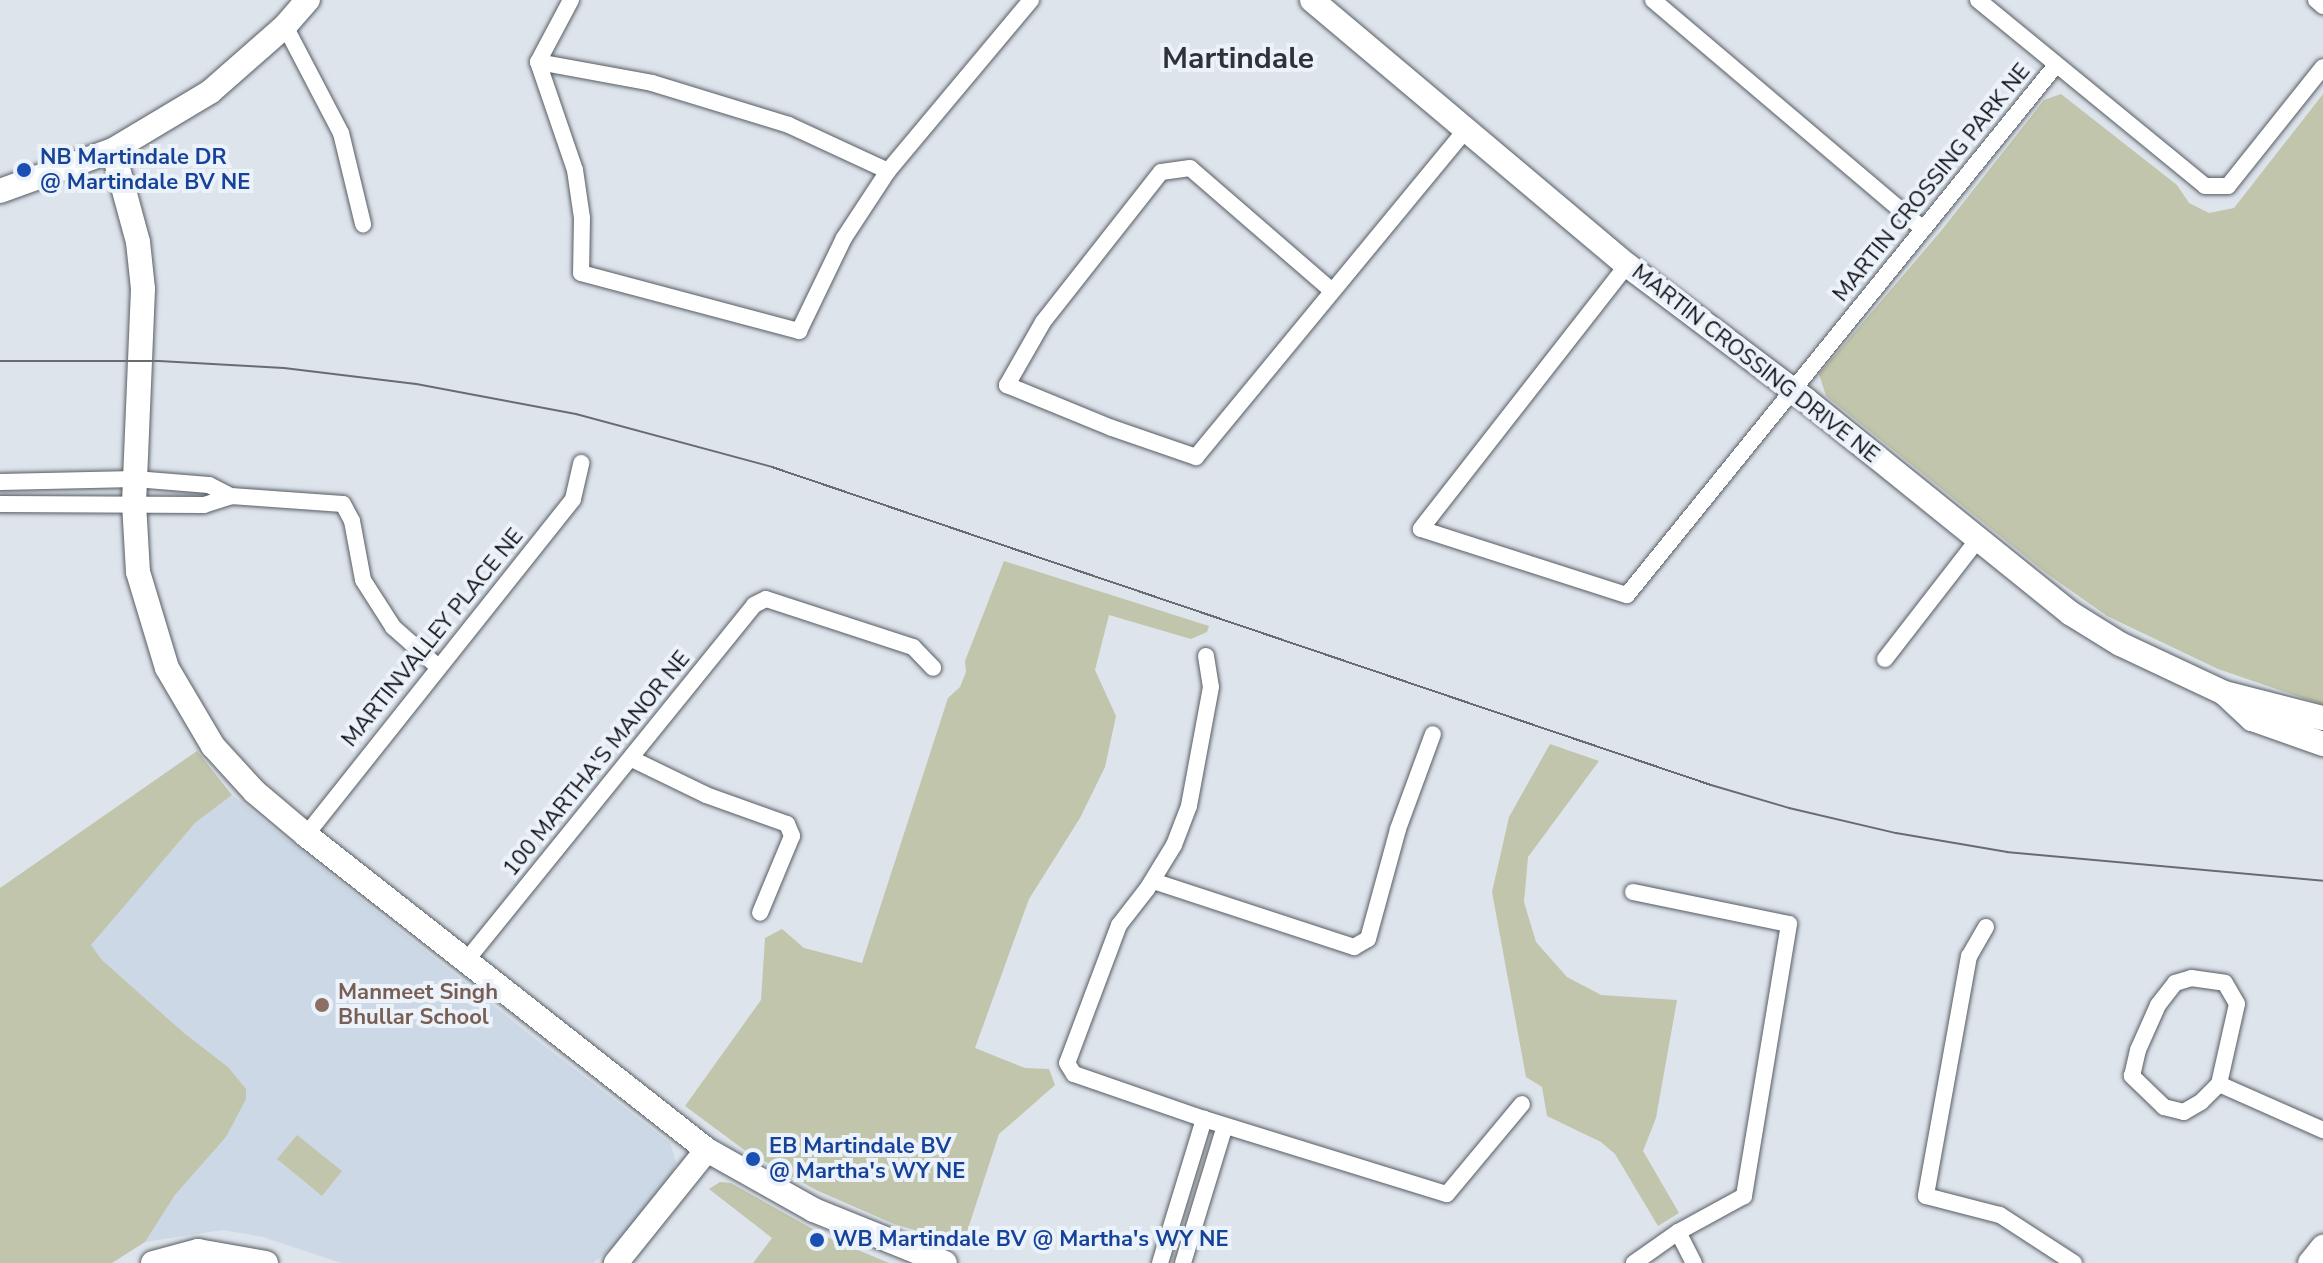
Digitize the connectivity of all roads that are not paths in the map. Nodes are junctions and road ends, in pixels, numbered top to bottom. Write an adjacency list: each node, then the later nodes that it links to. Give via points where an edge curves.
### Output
1 (308, 0): 9 (street)
2 (571, 0): 10 (street)
3 (1031, 0): 15 (street)
4 (1312, 0): 13 (street, MARTIN CROSSING DRIVE NE)
5 (1653, 0): 18 (street)
6 (1978, 0): 11 (street)
7 (2316, 0): 8 (street)
8 (2323, 6)
9 (285, 26): 14 (street, via 210,92); 17 (street, via 341,133)
10 (538, 62): 15 (street, via 652,83 789,125); 15 (street, via 575,170 582,218 581,273 799,331 844,238)
11 (2056, 65): 12 (street, MARTIN CROSSING PARK NE, via 2205,186 2228,186); 18 (street, MARTIN CROSSING PARK NE)
12 (2323, 67)
13 (1465, 131): 19 (street, MARTIN CROSSING DRIVE NE); 20 (street)
14 (113, 150): 16 (street); 24 (street, via 138,242 143,289)
15 (888, 171)
16 (0, 191)
17 (363, 224)
18 (1923, 229): 21 (street, MARTIN CROSSING PARK NE)
19 (1627, 265): 21 (street, MARTIN CROSSING DRIVE NE); 21 (street, MARTIN CROSSING PARK NE, via 1421,529 1627,595)
20 (1331, 290): 20 (street, via 1196,457 1007,385 1043,322 1161,172 1190,168)
21 (1792, 390): 27 (street, MARTIN CROSSING DRIVE NE)
22 (581, 463): 30 (street, MARTINVALLEY PLACE NE, via 573,499)
23 (0, 482): 24 (street)
24 (135, 491): 25 (street, via 209,485); 25 (street, via 204,505); 26 (street); 37 (street, via 138,572 167,668 213,746 255,792)
25 (231, 496): 30 (street, via 343,504 352,521 363,580 393,627)
26 (0, 504)
27 (1978, 539): 29 (street); 32 (street, MARTIN CROSSING DRIVE NE, via 2120,644)
28 (1206, 656): 38 (street, via 1211,687 1189,806)
29 (1885, 659)
30 (438, 667): 37 (street, MARTINVALLEY PLACE NE)
31 (933, 668): 36 (street, 100 MARTHA'S MANOR NE, via 913,647 766,599 754,605)
32 (2224, 693): 33 (street, MARTIN CROSSING DRIVE NE); 35 (street, MARTIN CROSSING DRIVE NE, via 2252,719)
33 (2323, 718)
34 (1433, 734): 38 (street, via 1398,829 1368,939 1354,947)
35 (2323, 744)
36 (632, 759): 40 (street, via 706,795 787,824 792,836); 42 (street, 100 MARTHA'S MANOR NE)
37 (306, 835): 42 (street)
38 (1153, 881): 45 (street, via 1119,925 1067,1063 1074,1074)
39 (1633, 892): 49 (street, via 1789,924 1744,1196)
40 (760, 913)
41 (1986, 927): 59 (street, via 1969,956 1926,1196 2000,1215)
42 (466, 961): 48 (street)
43 (2219, 1084): 43 (street, via 2184,1112 2164,1107 2132,1076 2158,1005 2175,983 2191,978 2225,983 2237,1004); 47 (street)
44 (1522, 1104): 46 (street, via 1447,1194)
45 (1204, 1119): 46 (street); 55 (street)
46 (1225, 1126): 56 (street)
47 (2323, 1130)
48 (707, 1150): 53 (street); 54 (street, via 814,1210)
49 (1678, 1232): 57 (street); 58 (street)
50 (2323, 1247): 60 (street)
51 (249, 1262): 52 (street, via 198,1251)
52 (153, 1263)
53 (616, 1263)
54 (945, 1263)
55 (1160, 1263)
56 (1183, 1263)
57 (1634, 1263)
58 (1694, 1263)
59 (2074, 1263)
60 (2310, 1263)

